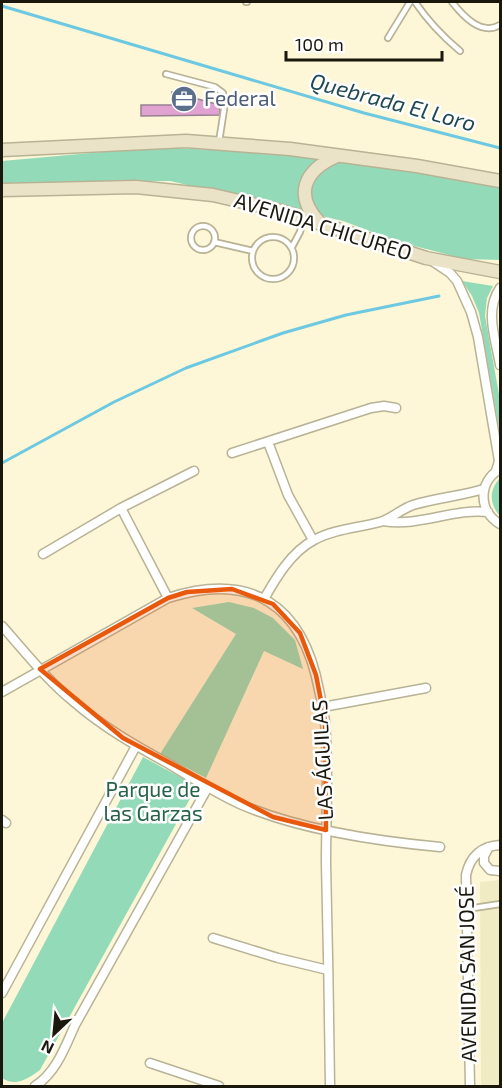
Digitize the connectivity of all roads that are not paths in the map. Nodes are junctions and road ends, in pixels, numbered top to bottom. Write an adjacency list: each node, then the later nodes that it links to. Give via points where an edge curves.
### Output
1 (410, 2): 5 (lane)
2 (416, 2): 6 (lane, via 443,37)
3 (452, 2): 4 (lane, via 484,29)
4 (501, 26)
5 (388, 38)
6 (460, 51)
7 (166, 74): 8 (lane, via 215,87 223,93)
8 (219, 144): 9 (main road, via 186,141); 10 (main road)
9 (2, 150)
10 (337, 156): 11 (main road); 14 (main road, via 316,168 306,183 305,201)
11 (501, 181)
12 (2, 190): 13 (main road, AVENIDA CHICUREO, via 162,189 238,200)
13 (303, 217): 14 (main road, AVENIDA CHICUREO); 16 (lane)
14 (319, 222): 18 (main road, AVENIDA CHICUREO)
15 (214, 242): 15 (lane, via 214,234 206,227 195,230 191,237 202,250); 17 (lane)
16 (292, 247): 17 (lane, via 275,236 262,240); 17 (lane, via 292,268 275,279 256,271)
17 (253, 250)
18 (426, 258): 19 (main road, AVENIDA CHICUREO); 25 (street, via 453,277 471,312)
19 (501, 272)
20 (501, 288): 21 (street, via 491,314)
21 (501, 365)
22 (396, 408): 23 (street, via 371,408)
23 (268, 442): 24 (street); 32 (street, via 288,495)
24 (232, 453)
25 (498, 470): 27 (street)
26 (194, 471): 28 (street)
27 (484, 489): 29 (street); 30 (street, via 416,504)
28 (121, 508): 33 (street); 34 (street)
29 (488, 512): 30 (street, via 473,511 408,523); 31 (street)
30 (383, 521): 32 (street)
31 (501, 524)
32 (313, 540): 35 (street, via 285,567)
33 (43, 554)
34 (168, 598): 35 (street, LAS ÁGUILAS, via 198,589 221,588); 37 (street, LAS ÁGUILAS)
35 (264, 599): 40 (street, LAS ÁGUILAS, via 289,618 303,638 314,664)
36 (2, 626): 37 (street)
37 (40, 669): 39 (street, LAS ÁGUILAS); 41 (street, via 74,702)
38 (426, 688): 40 (street)
39 (2, 692)
40 (323, 707): 43 (street, LAS ÁGUILAS)
41 (136, 746): 42 (street); 52 (street)
42 (208, 787): 43 (street, via 273,817); 54 (street, via 57,1063)
43 (326, 830): 45 (street); 51 (street, LAS ÁGUILAS)
44 (501, 845): 46 (street)
45 (440, 847)
46 (489, 847): 47 (street, via 484,863 490,870); 49 (street, AVENIDA SAN JOSÉ, via 473,857 467,869)
47 (501, 871)
48 (501, 904): 49 (lane)
49 (467, 909): 57 (street, AVENIDA SAN JOSÉ)
50 (213, 938): 51 (street)
51 (328, 970): 56 (street, LAS ÁGUILAS)
52 (2, 993)
53 (150, 1063): 55 (street)
54 (35, 1086)
55 (219, 1086)
56 (330, 1086)
57 (470, 1086)

